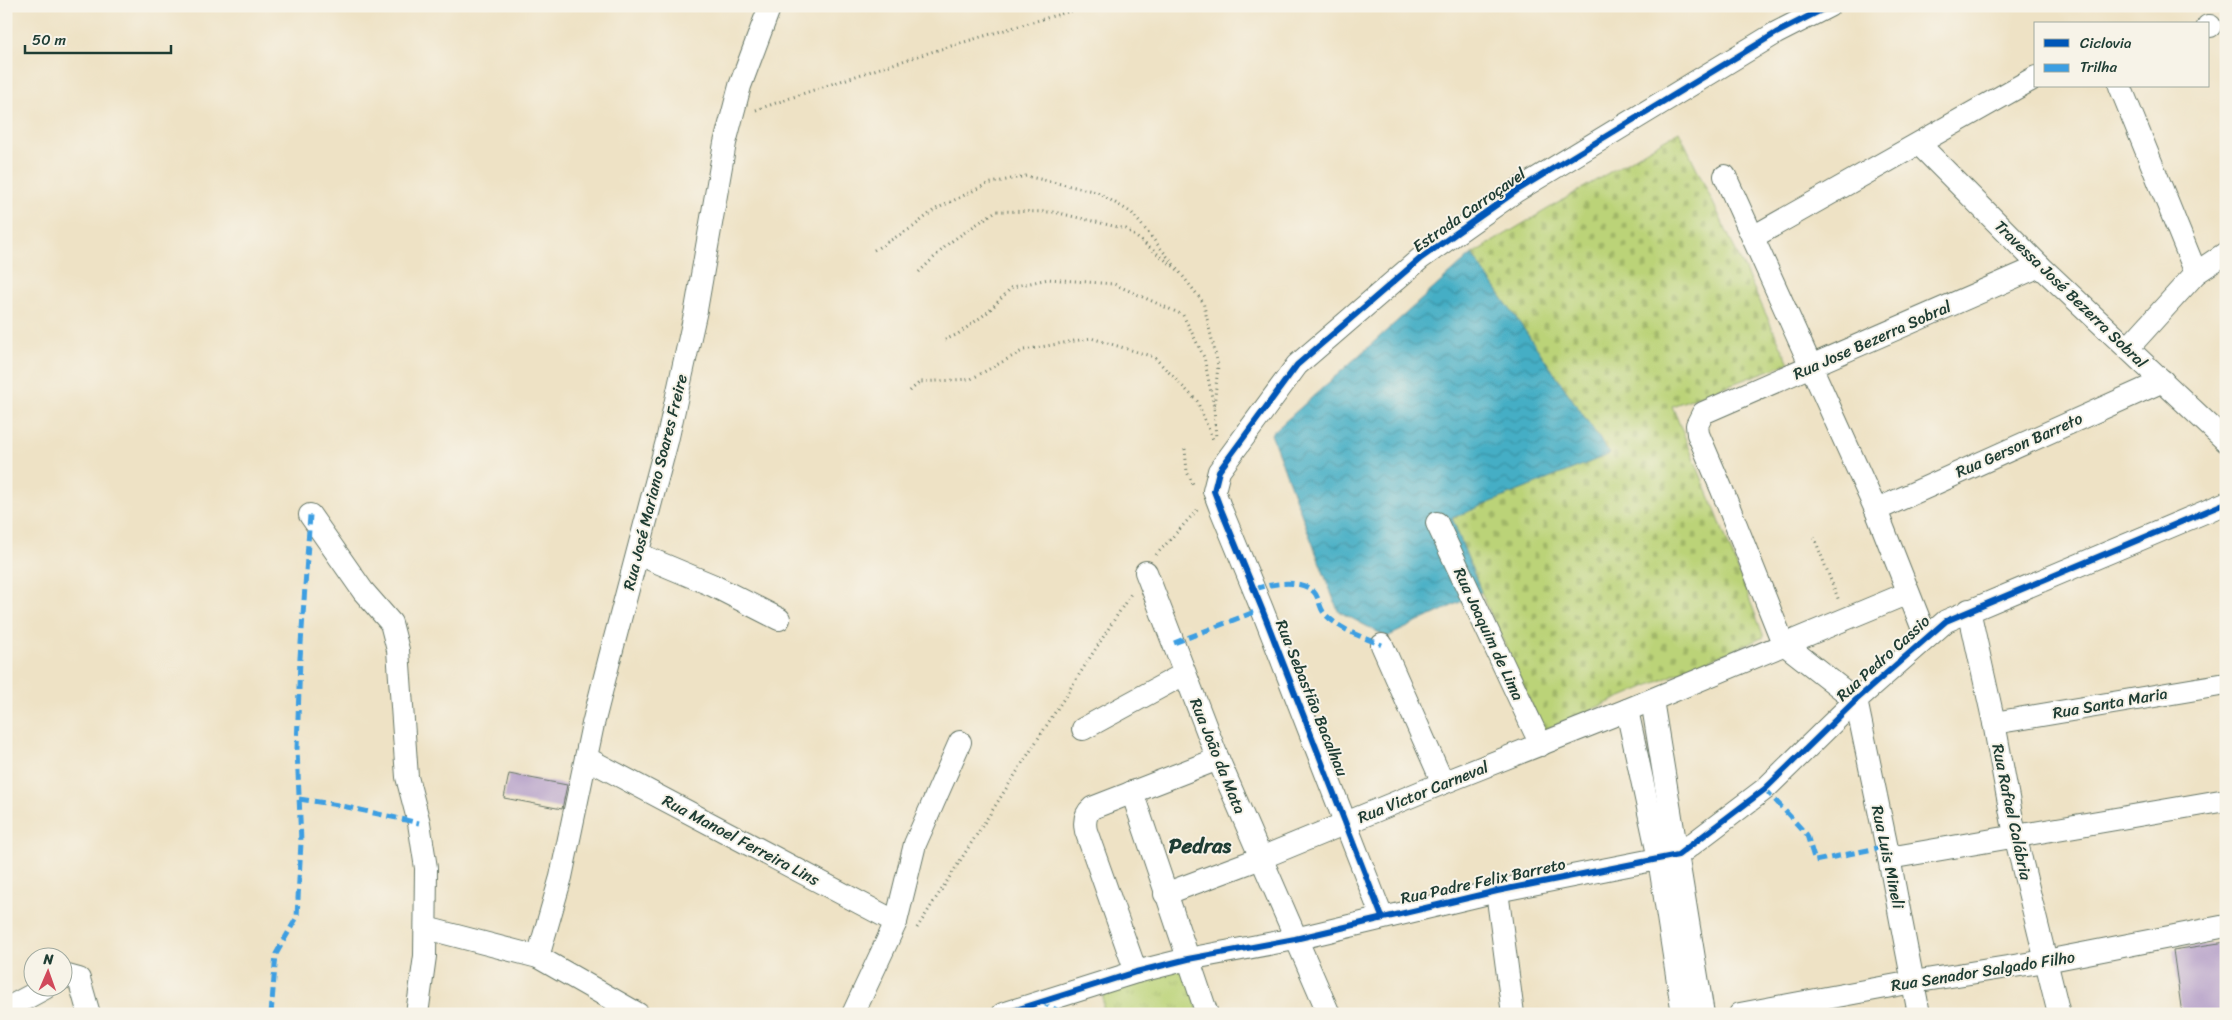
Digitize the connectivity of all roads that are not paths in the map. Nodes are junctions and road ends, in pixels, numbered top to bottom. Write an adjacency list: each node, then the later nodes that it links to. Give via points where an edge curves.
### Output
1 (770, 6): 20 (street, Rua José Mariano Soares Freire, via 749,60 724,144 696,310)
2 (1829, 6): 15 (street, Estrada Carroçavel, via 1776,33 1516,191 1421,258 1297,365 1219,471)
3 (2034, 78): 5 (street)
4 (2121, 88): 10 (street)
5 (1919, 144): 7 (street); 9 (street, Travessa José Bezerra Sobral)
6 (1725, 176): 7 (street)
7 (1753, 237): 12 (street)
8 (2226, 253): 10 (street)
9 (2040, 266): 11 (street, Travessa José Bezerra Sobral); 12 (street, Rua Jose Bezerra Sobral)
10 (2196, 273): 11 (street)
11 (2128, 348): 13 (street, Travessa José Bezerra Sobral)
12 (1812, 367): 17 (street); 26 (street, Rua Jose Bezerra Sobral, via 1703,413 1697,425)
13 (2162, 381): 14 (street, Travessa José Bezerra Sobral); 17 (street, Rua Gerson Barreto)
14 (2226, 441)
15 (1214, 491): 42 (street, Rua Sebastião Bacalhau)
16 (2226, 503): 23 (street, Rua Pedro Cassio)
17 (1876, 510): 22 (street)
18 (310, 515): 52 (street, via 363,591 391,622 398,650 407,777 419,822 426,868)
19 (1437, 523): 36 (street, Rua Joaquim de Lima)
20 (638, 554): 24 (street); 37 (street, Rua José Mariano Soares Freire)
21 (1146, 572): 28 (street, Rua João da Mata)
22 (1908, 593): 25 (street); 26 (street, Rua Victor Carneval)
23 (1969, 610): 25 (street, Rua Pedro Cassio, via 1946,621); 33 (street, Rua Rafael Calábria)
24 (779, 619)
25 (1926, 637): 31 (street, Rua Pedro Cassio)
26 (1783, 643): 30 (street, Rua Victor Carneval); 31 (street)
27 (1382, 645): 39 (street)
28 (1184, 674): 34 (street); 38 (street, Rua João da Mata)
29 (2226, 684): 33 (street, Rua Santa Maria)
30 (1652, 700): 32 (street, Rua Victor Carneval); 44 (street)
31 (1856, 700): 44 (street, Rua Pedro Cassio, via 1765,789); 46 (street, Rua Luis Mineli)
32 (1627, 710): 36 (street, Rua Victor Carneval); 44 (street)
33 (1994, 723): 43 (street, Rua Rafael Calábria)
34 (1083, 729)
35 (960, 742): 50 (street, via 915,844)
36 (1541, 745): 39 (street, Rua Victor Carneval)
37 (586, 758): 50 (street, Rua Manoel Ferreira Lins); 54 (street, Rua José Mariano Soares Freire, via 561,877)
38 (1218, 759): 40 (street); 45 (street, Rua João da Mata)
39 (1442, 783): 42 (street, Rua Victor Carneval)
40 (1132, 792): 48 (street); 57 (street, via 1092,808 1085,818 1086,831)
41 (2226, 800): 43 (street)
42 (1347, 823): 45 (street, Rua Victor Carneval); 49 (street, Rua Sebastião Bacalhau)
43 (2015, 835): 46 (street); 56 (street, Rua Rafael Calábria)
44 (1668, 857): 47 (street, Rua Padre Felix Barreto); 72 (street); 73 (street)
45 (1261, 858): 48 (street, Rua Victor Carneval); 53 (street, Rua João da Mata)
46 (1889, 858): 59 (street, Rua Luis Mineli)
47 (1497, 892): 49 (street, Rua Padre Felix Barreto); 71 (street)
48 (1165, 894): 55 (street)
49 (1382, 917): 53 (street, Rua Padre Felix Barreto)
50 (896, 922): 66 (street)
51 (2226, 926): 56 (street, Rua Senador Salgado Filho)
52 (426, 928): 54 (street); 64 (street)
53 (1296, 939): 55 (street, Rua Padre Felix Barreto); 70 (street, Rua João da Mata)
54 (538, 957): 65 (street)
55 (1188, 959): 57 (street, Rua Padre Felix Barreto); 69 (street)
56 (2046, 961): 59 (street, Rua Senador Salgado Filho); 76 (street, Rua Rafael Calábria)
57 (1136, 972): 61 (street, Rua Padre Felix Barreto)
58 (72, 977): 63 (street, via 79,979)
59 (1913, 982): 74 (street, Rua Senador Salgado Filho); 75 (street, Rua Luis Mineli)
60 (26, 998): 62 (street)
61 (1040, 1001): 67 (street, Rua Padre Felix Barreto); 68 (street)
62 (6, 1009)
63 (89, 1014)
64 (418, 1014)
65 (638, 1014)
66 (852, 1014)
67 (1003, 1014)
68 (1064, 1014)
69 (1207, 1014)
70 (1329, 1014)
71 (1513, 1014)
72 (1683, 1014)
73 (1704, 1014)
74 (1740, 1014)
75 (1919, 1014)
76 (2059, 1014)

